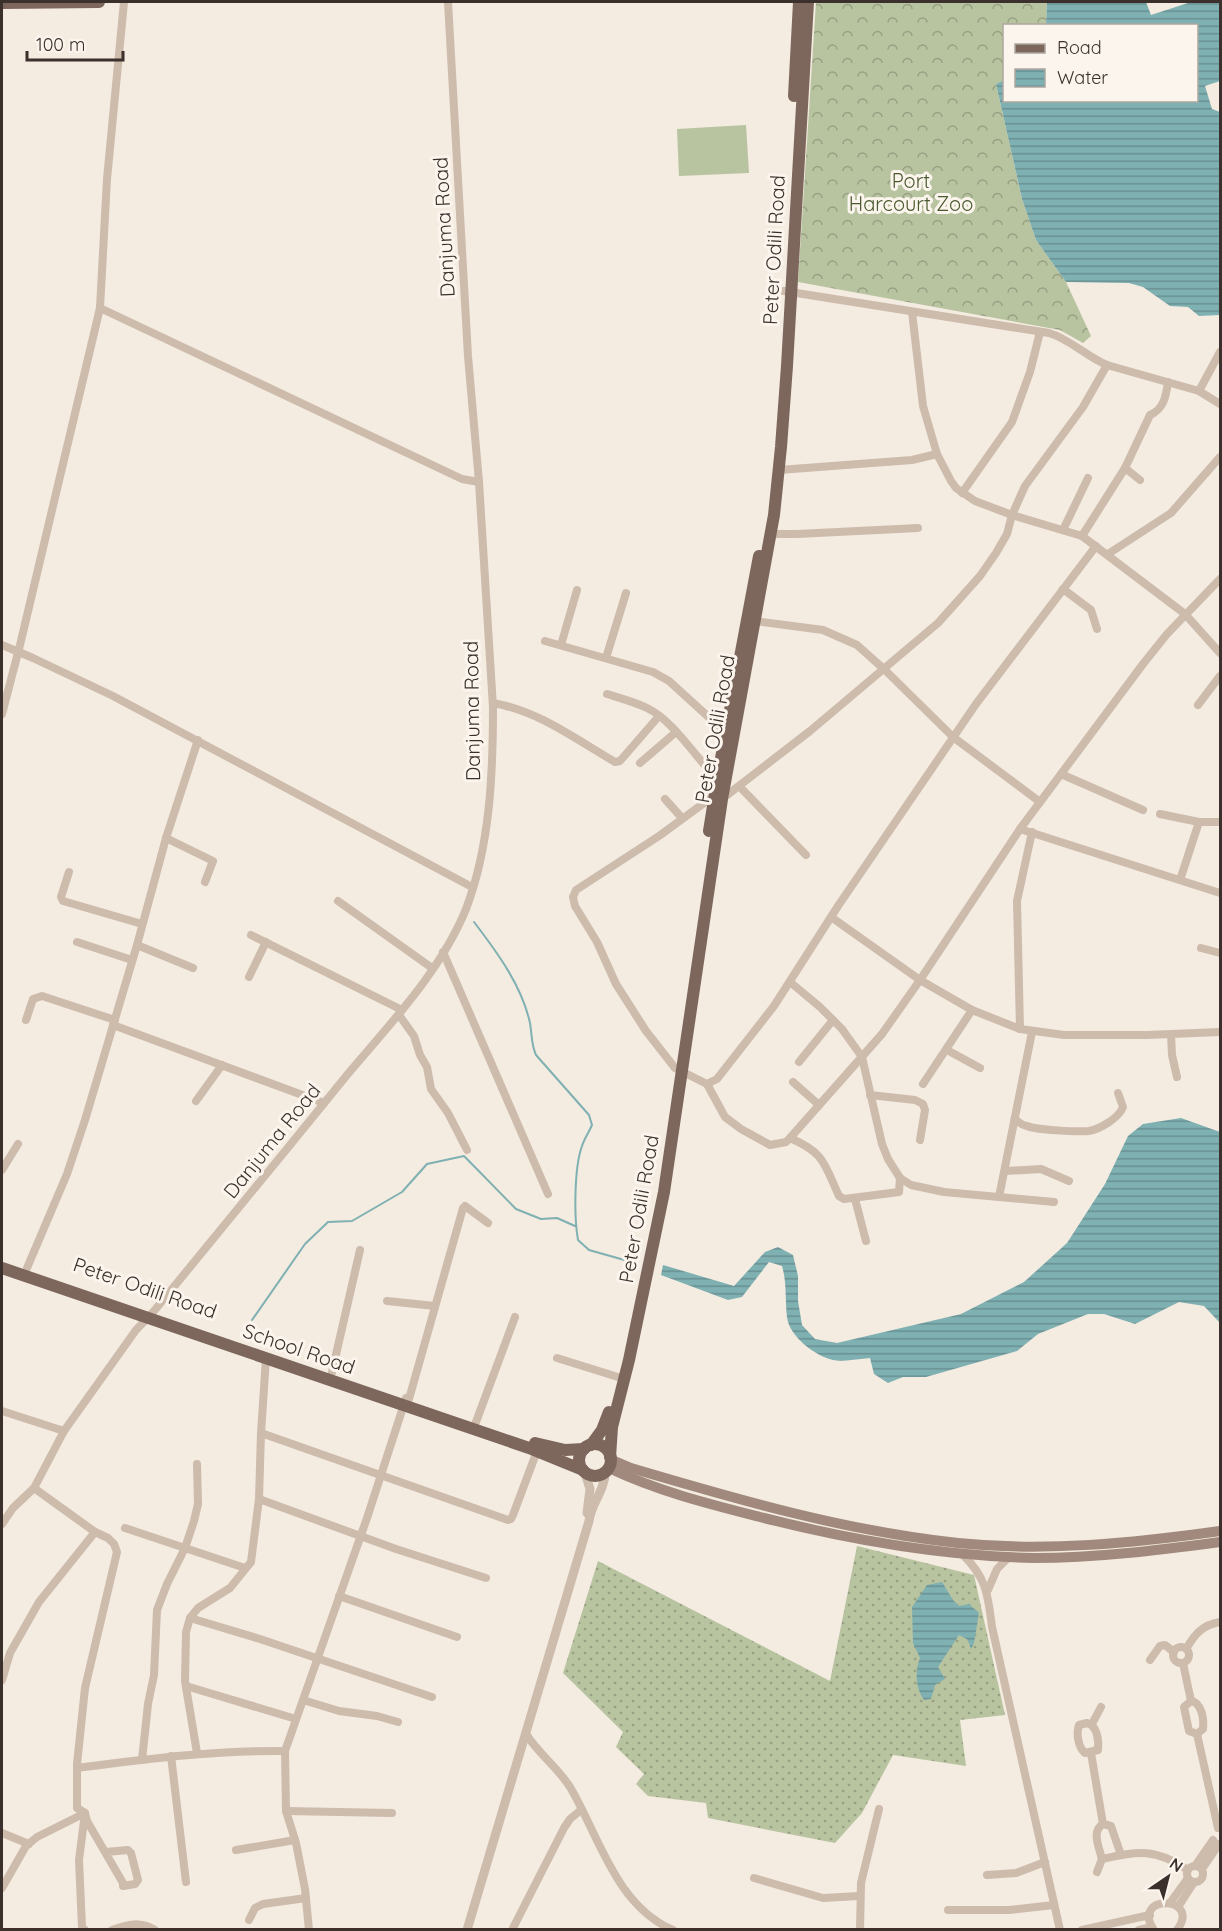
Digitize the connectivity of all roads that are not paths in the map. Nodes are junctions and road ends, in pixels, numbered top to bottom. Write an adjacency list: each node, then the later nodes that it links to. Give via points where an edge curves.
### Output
1 (99, 2): 5 (main road)
2 (124, 2): 7 (street, via 107,178)
3 (448, 2): 21 (street, Danjuma Road, via 467,345)
4 (806, 2): 6 (main road, Peter Odili Road)
5 (2, 3)
6 (787, 291): 8 (street); 18 (main road, Peter Odili Road); 51 (main road, Peter Odili Road, via 771,488)
7 (100, 308): 21 (street, via 462,479); 40 (street)
8 (912, 312): 9 (street); 15 (street, via 921,394)
9 (1040, 332): 11 (street, via 1059,336); 22 (street, via 1012,422)
10 (1221, 352): 13 (street)
11 (1107, 365): 12 (street); 23 (street, via 1083,407 1025,486)
12 (1168, 382): 13 (street); 17 (street, via 1163,404 1150,415)
13 (1199, 391): 14 (street)
14 (1221, 404)
15 (937, 454): 18 (street, via 912,460); 22 (street)
16 (1221, 457): 29 (street, via 1171,513)
17 (1125, 468): 20 (street); 27 (street)
18 (779, 470): 26 (main road, Peter Odili Road)
19 (1088, 478): 25 (street)
20 (1140, 480)
21 (479, 482): 46 (street, Danjuma Road)
22 (962, 493): 23 (street)
23 (1012, 515): 25 (street); 43 (street, via 1007,534 980,576 938,623)
24 (918, 528): 26 (street)
25 (1063, 530): 27 (street)
26 (771, 534): 35 (main road, Peter Odili Road)
27 (1082, 536): 28 (street)
28 (1096, 546): 29 (street); 31 (street)
29 (1108, 554): 34 (street)
30 (1221, 579): 34 (street)
31 (1063, 589): 36 (street, via 1091,610); 52 (street)
32 (577, 590): 39 (street)
33 (626, 593): 42 (street)
34 (1185, 614): 41 (street); 55 (street)
35 (755, 621): 43 (street, via 823,630 839,636 857,645); 58 (main road, Peter Odili Road)
36 (1097, 629)
37 (545, 641): 39 (street)
38 (2, 645): 40 (street)
39 (561, 645): 42 (street)
40 (18, 651): 48 (street); 53 (street)
41 (1221, 653)
42 (606, 658): 51 (street, via 669,681)
43 (885, 670): 52 (street); 57 (street)
44 (1221, 676): 47 (street)
45 (607, 694): 49 (street)
46 (493, 703): 49 (street, via 544,719 615,762); 73 (street, Danjuma Road, via 489,799)
47 (1198, 705)
48 (2, 714)
49 (659, 716): 50 (street)
50 (676, 732): 54 (street); 56 (street)
51 (725, 732): 56 (main road, Peter Odili Road)
52 (952, 737): 60 (street); 76 (street)
53 (198, 740): 68 (street); 73 (street)
54 (640, 763)
55 (1061, 774): 60 (street); 61 (street)
56 (717, 779): 58 (main road, Peter Odili Road)
57 (739, 786): 58 (street); 69 (street)
58 (719, 797): 63 (street); 105 (main road, Peter Odili Road)
59 (665, 799): 63 (street)
60 (1040, 802): 66 (street)
61 (1143, 810)
62 (1160, 814): 64 (street)
63 (682, 818): 105 (street, via 576,890 573,897 615,984)
64 (1200, 822): 65 (street); 71 (street)
65 (1221, 822)
66 (1020, 829): 67 (street); 89 (street)
67 (1032, 832): 71 (street); 96 (street, via 1017,901)
68 (166, 838): 72 (street, via 213,861); 77 (street)
69 (806, 855)
70 (69, 872): 77 (street, via 63,901)
71 (1180, 880): 74 (street)
72 (205, 882)
73 (472, 887): 83 (street, Danjuma Road, via 466,908)
74 (1221, 893)
75 (338, 901): 87 (street)
76 (831, 917): 89 (street); 90 (street)
77 (142, 924): 81 (street)
78 (251, 935): 80 (street)
79 (77, 942): 85 (street)
80 (266, 942): 88 (street); 92 (street)
81 (137, 945): 85 (street); 86 (street)
82 (1201, 948): 84 (street)
83 (443, 952): 87 (street, Danjuma Road); 124 (street)
84 (1221, 952)
85 (132, 960): 95 (street)
86 (193, 968)
87 (432, 968): 92 (street, Danjuma Road)
88 (249, 976)
89 (920, 980): 91 (street); 101 (street)
90 (790, 982): 94 (street); 108 (street, via 735,1058)
91 (972, 1010): 96 (street); 100 (street)
92 (400, 1013): 113 (street, Danjuma Road); 119 (street, via 414,1036 431,1089)
93 (26, 1020): 95 (street, via 37,996)
94 (833, 1020): 101 (street); 102 (street)
95 (114, 1023): 103 (street); 133 (street, via 67,1174)
96 (1020, 1029): 97 (street)
97 (1032, 1032): 99 (street); 115 (street)
98 (1221, 1032): 99 (street)
99 (1171, 1034): 106 (street)
100 (947, 1050): 104 (street); 109 (street)
101 (862, 1057): 111 (street); 114 (street)
102 (799, 1062)
103 (222, 1065): 112 (street); 113 (street)
104 (980, 1068)
105 (679, 1071): 108 (street); 141 (main road, Peter Odili Road); 150 (main road, Peter Odili Road, via 663,1198 612,1428)
106 (1177, 1077)
107 (793, 1082): 114 (street)
108 (707, 1084): 116 (street, via 725,1117 741,1129 770,1145)
109 (923, 1084)
110 (1118, 1093): 115 (street, via 1121,1112 1090,1131 1035,1128)
111 (870, 1095): 117 (street, via 923,1104); 122 (street, via 882,1144)
112 (196, 1101)
113 (324, 1103): 136 (street, Danjuma Road)
114 (819, 1105): 116 (street)
115 (1015, 1119): 121 (street)
116 (790, 1138): 126 (street, via 818,1154 839,1196)
117 (920, 1140)
118 (18, 1144): 120 (street)
119 (467, 1150)
120 (2, 1170)
121 (1005, 1170): 123 (street, via 1041,1169); 125 (street)
122 (900, 1178): 125 (street, via 910,1185 944,1192); 126 (street, via 898,1192)
123 (1069, 1181)
124 (548, 1194)
125 (999, 1197): 127 (street)
126 (855, 1199): 129 (street)
127 (1054, 1202)
128 (488, 1223): 135 (street, via 463,1208)
129 (866, 1241)
130 (360, 1250): 140 (street)
131 (2, 1260): 133 (main road, Peter Odili Road)
132 (2, 1268): 136 (main road, School Road)
133 (27, 1268): 136 (main road, Peter Odili Road)
134 (387, 1301): 135 (street)
135 (435, 1306): 142 (street)
136 (151, 1314): 138 (main road, School Road); 140 (main road, Peter Odili Road); 145 (street, Danjuma Road)
137 (515, 1317): 144 (street)
138 (266, 1358): 142 (main road, School Road); 146 (street)
139 (557, 1358): 141 (street)
140 (332, 1372): 142 (main road, Peter Odili Road)
141 (618, 1377): 147 (main road, Peter Odili Road, via 605,1423)
142 (406, 1401): 144 (main road, Peter Odili Road); 148 (main road, School Road); 152 (street)
143 (2, 1411): 145 (street)
144 (476, 1422): 147 (main road, Peter Odili Road, via 557,1449)
145 (64, 1431): 153 (street, Danjuma Road)
146 (261, 1433): 152 (street); 154 (street)
147 (587, 1447): 150 (main road, via 602,1446); 151 (main road, via 579,1458)
148 (537, 1451): 151 (main road, School Road); 152 (street, via 508,1520)
149 (197, 1464): 162 (street, via 198,1504)
150 (609, 1464): 151 (main road, via 595,1476); 155 (street); 158 (main road, via 850,1527 960,1544 1119,1544); 163 (main road, via 648,1485 785,1523)
151 (584, 1471): 155 (street, via 590,1489)
152 (381, 1475): 160 (street)
153 (33, 1488): 156 (street, Danjuma Road); 159 (street)
154 (259, 1499): 160 (street); 165 (street, via 254,1549)
155 (589, 1521): 186 (street)
156 (2, 1524)
157 (125, 1527): 162 (street)
158 (1221, 1531)
159 (95, 1532): 177 (street, via 39,1602 10,1653); 193 (street, via 108,1538 117,1552 85,1688)
160 (361, 1535): 166 (street); 168 (street)
161 (1221, 1542): 164 (main road, via 1121,1554)
162 (185, 1548): 165 (street); 192 (street, via 157,1610 154,1675)
163 (963, 1555): 164 (main road); 167 (street, via 976,1568)
164 (1009, 1557): 167 (street, via 997,1569)
165 (245, 1568): 169 (street, via 230,1588 198,1608)
166 (486, 1578)
167 (988, 1590): 209 (street, via 992,1627)
168 (339, 1596): 171 (street); 174 (street)
169 (190, 1618): 174 (street); 178 (street, via 186,1632)
170 (1221, 1622): 172 (street, via 1201,1628)
171 (457, 1637)
172 (1186, 1649): 173 (street); 176 (street, via 1189,1657)
173 (1174, 1652): 175 (street, via 1160,1646); 176 (street, via 1175,1660)
174 (318, 1659): 179 (street); 180 (street)
175 (1150, 1660)
176 (1183, 1663): 181 (street)
177 (2, 1680)
178 (186, 1686): 183 (street); 189 (street)
179 (432, 1697)
180 (303, 1700): 183 (street); 184 (street)
181 (1191, 1701): 187 (street, via 1200,1707 1204,1725); 187 (street, via 1184,1707 1187,1727)
182 (1101, 1707): 185 (street)
183 (296, 1719): 188 (street)
184 (398, 1722)
185 (1092, 1724): 190 (street, via 1099,1744 1098,1750); 190 (street, via 1079,1725 1077,1731 1081,1749)
186 (525, 1734): 195 (street, via 569,1785); 228 (street)
187 (1197, 1734): 200 (street)
188 (285, 1751): 189 (street); 196 (street)
189 (197, 1753): 191 (street)
190 (1091, 1753): 199 (street)
191 (171, 1756): 192 (street); 214 (street)
192 (142, 1760): 193 (street)
193 (77, 1768): 197 (street, via 77,1808)
194 (879, 1809): 216 (street)
195 (581, 1810): 229 (street, via 564,1828); 230 (street, via 629,1896 660,1924)
196 (286, 1811): 198 (street); 202 (street)
197 (85, 1813): 204 (street); 206 (street); 224 (street, via 79,1860)
198 (393, 1813)
199 (1103, 1824): 207 (street, via 1114,1831); 208 (street, via 1096,1833)
200 (1219, 1828): 203 (street, via 1212,1833)
201 (2, 1833): 204 (street)
202 (295, 1840): 205 (street); 217 (street)
203 (1217, 1842): 211 (street)
204 (29, 1844): 215 (street)
205 (236, 1850)
206 (106, 1852): 206 (street, via 129,1850 138,1880 135,1884 123,1886)
207 (1121, 1854): 208 (street); 211 (street, via 1160,1854)
208 (1101, 1859): 210 (street)
209 (1045, 1862): 212 (street, via 1016,1873); 218 (street)
210 (1097, 1872)
211 (1193, 1873): 219 (street)
212 (987, 1875)
213 (754, 1878): 216 (street, via 823,1898)
214 (186, 1882)
215 (2, 1888)
216 (859, 1896): 231 (street)
217 (306, 1898): 222 (street, via 263,1904 255,1908); 227 (street)
218 (1054, 1905): 220 (street); 232 (street)
219 (1174, 1905): 221 (street, via 1156,1904); 235 (street, via 1182,1915)
220 (948, 1910)
221 (1150, 1915): 223 (street); 233 (street)
222 (249, 1920)
223 (1153, 1928): 234 (street)
224 (85, 1929)
225 (112, 1929): 226 (street, via 143,1923)
226 (155, 1929)
227 (309, 1929)
228 (467, 1929)
229 (512, 1929)
230 (673, 1929)
231 (860, 1929)
232 (1060, 1929)
233 (1083, 1929)
234 (1139, 1929)
235 (1178, 1929)

